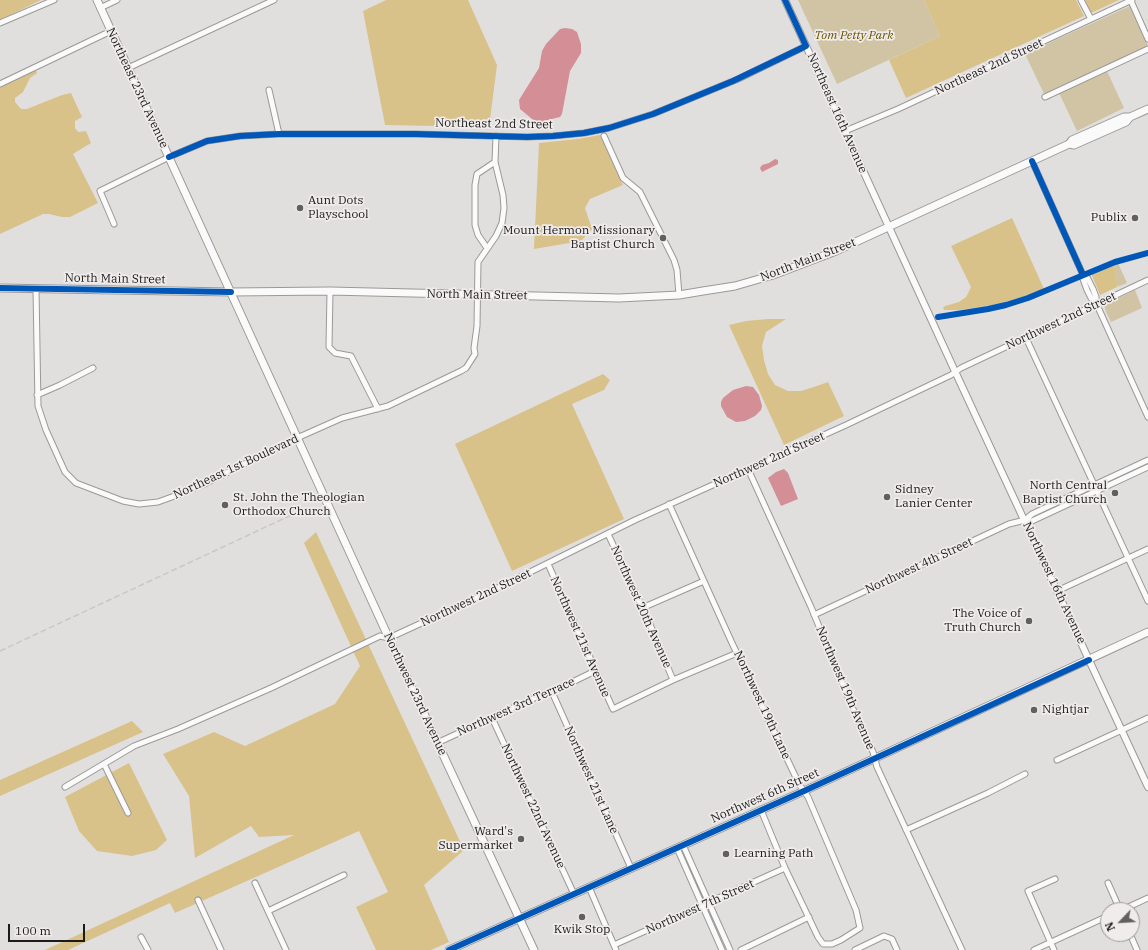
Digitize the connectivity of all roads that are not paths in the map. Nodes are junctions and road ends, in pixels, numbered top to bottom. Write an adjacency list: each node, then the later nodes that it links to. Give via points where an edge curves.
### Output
1 (54, 0): 10 (street)
2 (97, 0): 8 (main road, Northeast 23rd Avenue)
3 (117, 0): 8 (street)
4 (274, 0): 15 (street)
5 (785, 0): 13 (street, Northeast 16th Avenue)
6 (1081, 0): 9 (street)
7 (1131, 0): 9 (street, Northeast 2nd Street); 12 (street)
8 (100, 8): 11 (main road, Northeast 23rd Avenue)
9 (1090, 19): 20 (street, Northeast 2nd Street, via 898,109)
10 (0, 23)
11 (111, 31): 15 (main road, Northeast 23rd Avenue); 16 (street)
12 (1148, 39)
13 (806, 46): 20 (street, Northeast 16th Avenue); 22 (street, Northeast 2nd Street, via 738,79 653,114 609,128 553,136)
14 (1148, 49): 18 (street)
15 (128, 68): 24 (main road, Northeast 23rd Avenue)
16 (0, 84)
17 (269, 90): 21 (street)
18 (1045, 97)
19 (1148, 109): 25 (main road, North Main Street, via 1087,140 1074,145 1069,144)
20 (845, 131): 28 (street, Northeast 16th Avenue)
21 (280, 134): 22 (street, Northeast 2nd Street); 24 (street, Northeast 2nd Street, via 207,141)
22 (496, 136): 26 (street, Northeast 1st Boulevard)
23 (604, 136): 35 (street, via 623,178 644,198 674,260)
24 (169, 157): 27 (street, Northeast 2nd Street, via 100,191); 34 (main road, Northeast 23rd Avenue)
25 (1032, 161): 28 (main road, North Main Street); 37 (street, via 1083,274 1087,290)
26 (495, 162): 29 (street, Northeast 1st Boulevard, via 504,208 502,223); 29 (street, via 477,174 475,184 475,225)
27 (114, 224)
28 (888, 227): 35 (main road, North Main Street, via 836,251 773,275 735,286); 40 (street, Northwest 16th Avenue)
29 (487, 248): 36 (street, Northeast 1st Boulevard, via 478,262)
30 (1148, 280): 37 (street, Northwest 2nd Street)
31 (0, 288): 32 (main road, North Main Street)
32 (36, 289): 34 (main road, North Main Street); 41 (street, Northeast 1st Boulevard)
33 (330, 291): 34 (main road, North Main Street); 36 (main road, North Main Street); 42 (street, via 329,347 335,353 351,356)
34 (231, 292): 44 (main road, Northeast 23rd Avenue)
35 (679, 294): 36 (main road, North Main Street, via 619,298)
36 (477, 295): 42 (street, Northeast 1st Boulevard, via 475,354 466,368)
37 (1097, 305): 38 (street, Northwest 2nd Street); 43 (street)
38 (1026, 338): 40 (street, Northwest 2nd Street); 48 (street)
39 (93, 368): 41 (street)
40 (955, 372): 47 (street, Northwest 2nd Street); 51 (street, Northwest 16th Avenue)
41 (37, 395): 44 (street, Northeast 1st Boulevard, via 46,430 65,472 76,483 123,501 139,504 158,502 180,494)
42 (378, 409): 44 (street, Northeast 1st Boulevard, via 342,418)
43 (1148, 417)
44 (297, 438): 62 (main road, Northwest 23rd Avenue)
45 (1148, 460): 48 (street, Northwest 4th Street)
46 (1148, 467): 49 (street, Northwest 4th Street)
47 (748, 470): 50 (street, Northwest 2nd Street); 60 (street, Northwest 19th Avenue)
48 (1094, 484): 49 (street); 51 (street, Northwest 4th Street, via 1032,514)
49 (1098, 491): 51 (street, Northwest 4th Street, via 1032,521); 54 (street)
50 (669, 504): 52 (street, Northwest 2nd Street); 56 (street, Northwest 19th Lane)
51 (1025, 520): 57 (street, Northwest 16th Avenue); 60 (street, Northwest 4th Street, via 1009,524)
52 (608, 534): 55 (street, Northwest 2nd Street); 59 (street, Northwest 20th Avenue)
53 (1148, 549): 54 (street)
54 (1129, 558): 57 (street); 58 (street)
55 (548, 564): 62 (street, Northwest 2nd Street); 65 (street, Northwest 21st Avenue)
56 (704, 580): 59 (street); 63 (street, Northwest 19th Lane)
57 (1057, 592): 64 (street, Northwest 16th Avenue)
58 (1148, 600)
59 (642, 608): 66 (street, Northwest 20th Avenue)
60 (814, 615): 72 (street, Northwest 19th Avenue)
61 (1148, 632): 64 (main road, Northwest 6th Street)
62 (389, 638): 71 (main road, Northwest 23rd Avenue); 74 (street, Northwest 2nd Street, via 380,636 271,688 134,746)
63 (737, 653): 66 (street); 78 (street, Northwest 19th Lane)
64 (1089, 660): 70 (street, Northwest 16th Avenue); 72 (main road, Northwest 6th Street)
65 (595, 671): 66 (street, Northwest 21st Avenue, via 613,709); 67 (street, Northwest 3rd Terrace)
66 (673, 680)
67 (552, 692): 68 (street, Northwest 3rd Terrace); 83 (street, Northwest 21st Lane)
68 (492, 718): 71 (street, Northwest 3rd Terrace); 90 (street, Northwest 22nd Avenue)
69 (1148, 718): 70 (street)
70 (1121, 730): 73 (street); 76 (street, Northwest 16th Avenue)
71 (437, 742): 97 (main road, Northwest 23rd Avenue)
72 (875, 758): 78 (main road, Northwest 6th Street); 81 (street, Northwest 19th Avenue)
73 (1057, 760)
74 (104, 764): 77 (street, Northwest 2nd Street); 80 (street)
75 (1025, 774): 81 (street)
76 (1148, 787)
77 (65, 788)
78 (804, 791): 79 (main road, Northwest 6th Street); 96 (street, Northwest 19th Lane, via 852,901 860,928 832,944 823,944)
79 (761, 810): 82 (main road, Northwest 6th Street); 84 (street)
80 (128, 813)
81 (906, 830): 112 (street, Northwest 19th Avenue)
82 (680, 847): 83 (main road, Northwest 6th Street); 93 (street); 94 (street)
83 (631, 868): 89 (main road, Northwest 6th Street)
84 (785, 868): 93 (street, Northwest 7th Street); 96 (street)
85 (344, 875): 95 (street)
86 (1055, 879): 100 (street, via 1028,891)
87 (255, 883): 95 (street)
88 (1108, 883): 92 (street)
89 (589, 887): 90 (main road, Northwest 6th Street); 101 (street)
90 (574, 894): 97 (main road, Northwest 6th Street)
91 (198, 900): 104 (street)
92 (1117, 902)
93 (708, 903): 94 (street, Northwest 7th Street); 108 (street)
94 (702, 906): 101 (street, Northwest 7th Street); 107 (street)
95 (268, 911): 105 (street)
96 (809, 917): 109 (street)
97 (519, 919): 102 (main road, Northwest 6th Street); 106 (main road, Northwest 23rd Avenue)
98 (1100, 920): 100 (street)
99 (142, 937): 103 (street)
100 (1050, 942): 113 (street); 114 (street)
101 (615, 948)
102 (452, 949)
103 (148, 950)
104 (221, 950)
105 (286, 950)
106 (534, 950)
107 (722, 950)
108 (730, 950)
109 (741, 950)
110 (856, 950): 111 (street, via 884,936 892,938)
111 (897, 950)
112 (962, 950)
113 (1034, 950)
114 (1054, 950)

